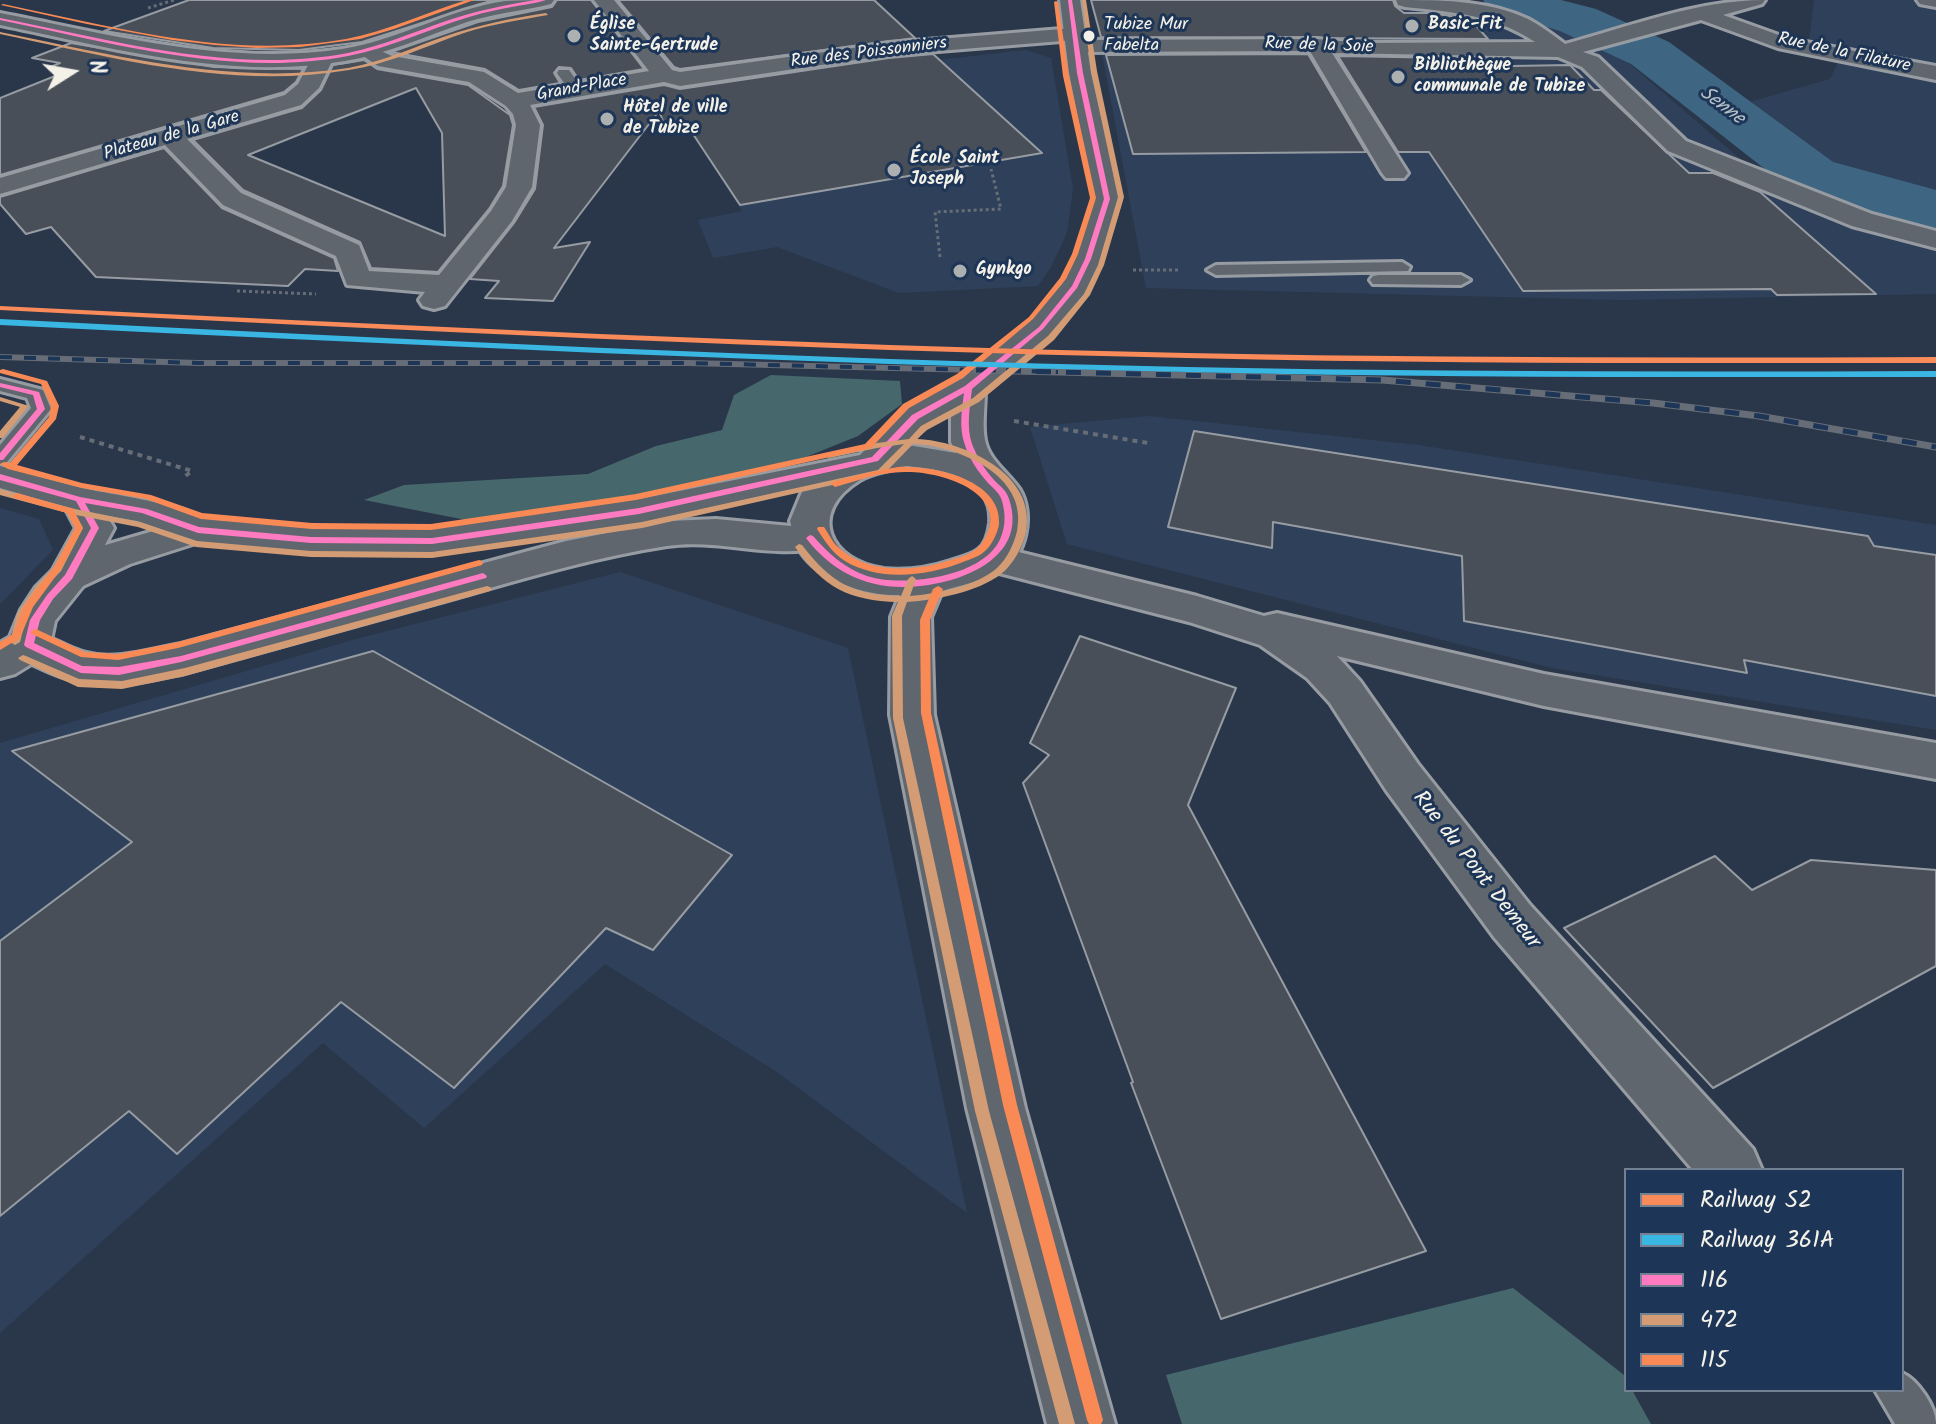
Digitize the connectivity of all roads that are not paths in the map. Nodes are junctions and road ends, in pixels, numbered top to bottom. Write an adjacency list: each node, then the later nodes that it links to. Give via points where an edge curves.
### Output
1 (544, 0): 13 (street, Grand-Place, via 459,18)
2 (604, 0): 17 (street, Grand-Place)
3 (1070, 0): 11 (street)
4 (1663, 0): 9 (street, Rue de la Filature)
5 (1755, 0): 9 (street)
6 (1927, 0): 8 (street)
7 (1405, 1): 14 (street, Rue de la Soie, via 1505,17)
8 (1936, 1)
9 (1704, 14): 14 (street); 16 (street, Rue de la Filature, via 1785,44)
10 (0, 19): 15 (street, Grand-Place, via 222,60)
11 (1075, 40): 12 (street, Rue de la Soie); 17 (street, Rue des Poissonniers, via 889,49 680,79); 28 (street, via 1107,199 1075,287 1041,328)
12 (1317, 45): 14 (street, Rue de la Soie); 20 (street)
13 (367, 51): 15 (street, Grand-Place); 18 (street, Grand-Place, via 386,61 476,77)
14 (1562, 51): 22 (street, Rue de la Soie, via 1590,62 1677,146 1862,220)
15 (322, 59): 19 (street, Plateau de la Gare, via 308,88 293,100)
16 (1936, 73)
17 (664, 75): 18 (street, Grand-Place, via 570,82)
18 (514, 101): 19 (street, via 528,125 519,187 440,292 357,279 349,251 232,199)
19 (171, 137): 21 (street, Plateau de la Gare)
20 (1395, 173)
21 (0, 186)
22 (1936, 240)
23 (1402, 267): 24 (lane)
24 (1216, 270)
25 (1280, 280): 26 (lane)
26 (1461, 280)
27 (0, 385): 29 (lane, via 36,394 41,409)
28 (968, 388): 30 (street, via 915,417); 31 (street, via 968,442)
29 (0, 458)
30 (866, 462): 31 (street, via 905,455 935,457); 34 (street, via 639,511 432,541 311,540); 35 (street, via 833,478 816,496 808,517)
31 (986, 476): 36 (street, via 1004,495 1011,516)
32 (0, 477): 33 (street)
33 (79, 499): 34 (street, via 144,511); 37 (street, via 95,528)
34 (198, 530): 37 (street, via 116,555)
35 (810, 538): 38 (street, via 825,559 852,575 887,584); 40 (street, via 669,533 566,554 181,659 119,671 81,669)
36 (994, 559): 38 (street, via 959,576); 39 (street, Rue du Pont Demeur)
37 (69, 577): 40 (street)
38 (925, 584): 44 (street, via 911,617 912,715 996,1108)
39 (1197, 610): 41 (street, Rue du Pont Demeur, via 1544,690); 42 (street, Rue du Pont Demeur, via 1275,635 1322,667 1512,921)
40 (14, 654)
41 (1936, 761)
42 (1730, 1168)
43 (1896, 1392): 45 (lane)
44 (1081, 1424)
45 (1920, 1424)

